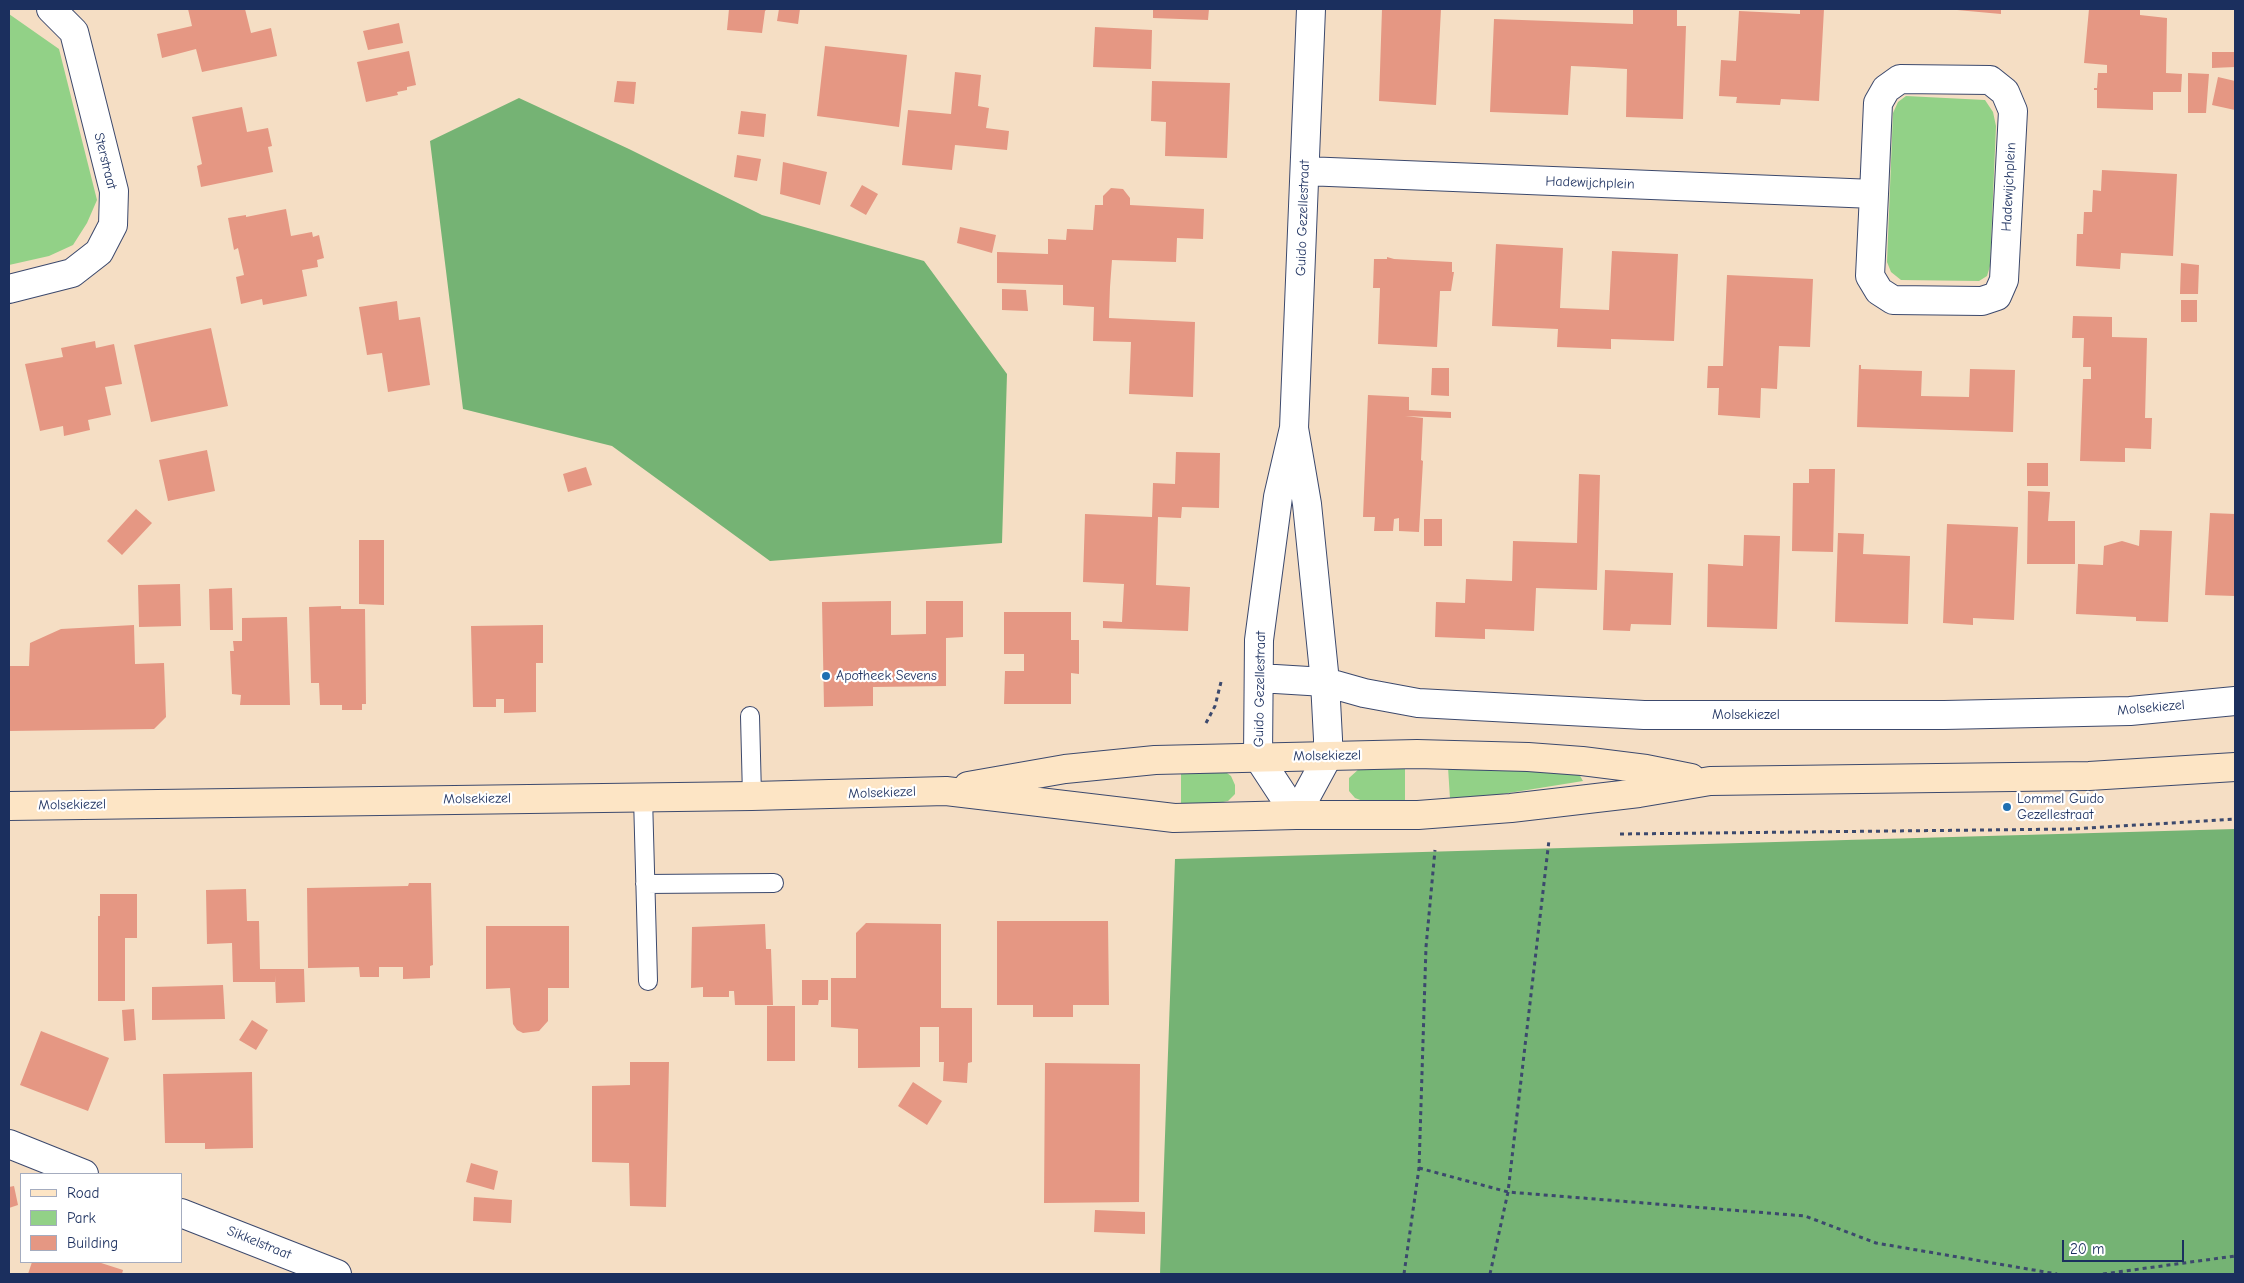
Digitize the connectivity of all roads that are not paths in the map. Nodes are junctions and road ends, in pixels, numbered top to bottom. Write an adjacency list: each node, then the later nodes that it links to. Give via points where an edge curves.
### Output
1 (51, 9): 5 (street, Sterstraat, via 74,32 114,191 113,225 99,252 72,273)
2 (1311, 9): 3 (street, Guido Gezellestraat)
3 (1305, 171): 4 (street, Hadewijchplein); 6 (street, Guido Gezellestraat)
4 (1874, 194): 4 (street, Hadewijchplein, via 1870,276 1879,291 1892,300 1982,301 1996,296 2004,280 2013,111 2005,92 1990,80 1900,79 1886,89 1878,103)
5 (9, 289)
6 (1294, 428): 7 (street, Guido Gezellestraat, via 1278,498 1259,640); 8 (street, Guido Gezellestraat, via 1307,504)
7 (1259, 678): 8 (street, Molsekiezel); 11 (street, Guido Gezellestraat)
8 (1326, 682): 9 (street, Molsekiezel, via 1418,703 1644,716 2121,711); 12 (street, Guido Gezellestraat)
9 (2235, 701)
10 (750, 716): 16 (lane)
11 (1258, 748): 12 (main road, Molsekiezel); 15 (main road, Molsekiezel, via 1113,763 1019,776); 19 (street, Guido Gezellestraat)
12 (1328, 756): 14 (main road, Molsekiezel, via 1439,754 1528,757 1646,769); 19 (street)
13 (2235, 767): 14 (main road, Molsekiezel, via 2090,776)
14 (1710, 781): 19 (main road, Molsekiezel, via 1639,793 1485,810 1418,815)
15 (946, 791): 16 (main road, Molsekiezel); 19 (main road, Molsekiezel, via 1174,818)
16 (752, 796): 17 (main road, Molsekiezel)
17 (643, 797): 18 (main road, Molsekiezel); 21 (lane)
18 (9, 806)
19 (1296, 815)
20 (774, 883): 21 (lane)
21 (645, 884): 22 (lane)
22 (648, 981)
23 (9, 1144): 24 (street)
24 (82, 1173)
25 (182, 1213): 26 (street, Sikkelstraat)
26 (337, 1274)

